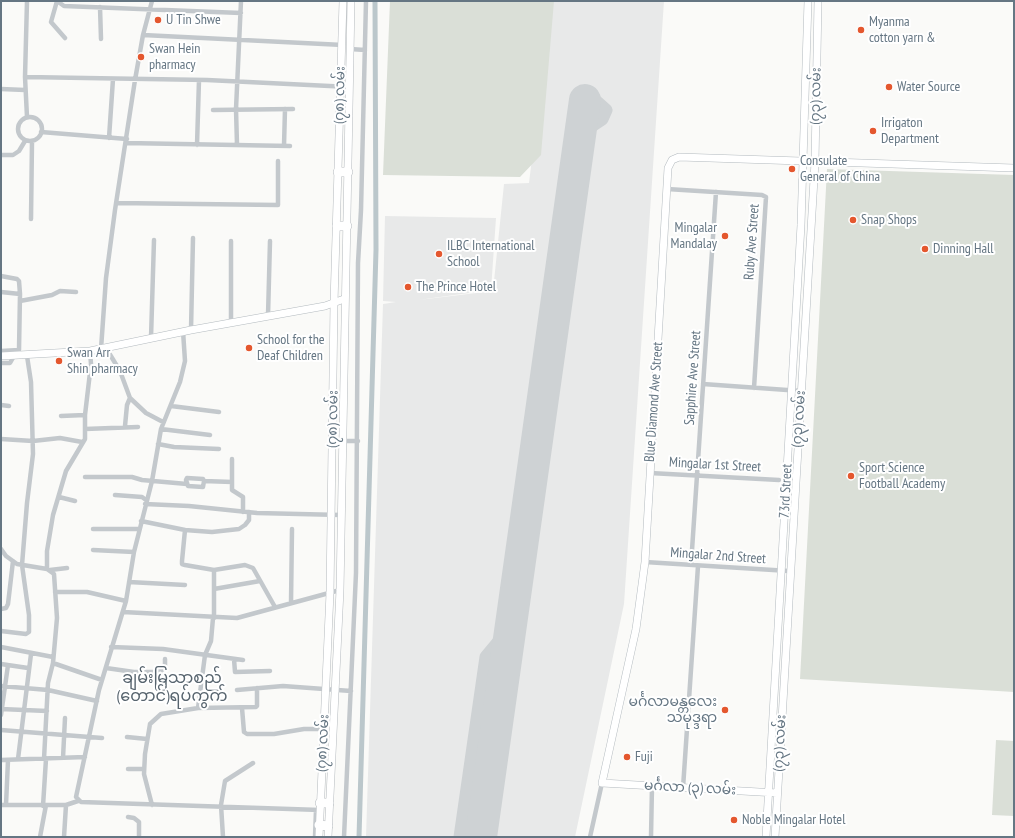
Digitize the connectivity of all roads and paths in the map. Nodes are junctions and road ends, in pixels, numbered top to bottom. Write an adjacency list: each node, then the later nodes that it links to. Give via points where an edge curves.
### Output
1 (22, 1): 10 (street)
2 (57, 1): 11 (street, via 64,6); 15 (street, via 51,22)
3 (152, 1): 12 (street)
4 (241, 1): 13 (street)
5 (343, 1): 18 (main road, (၇၈) လမ်း)
6 (351, 1): 19 (main road, (၇၈) လမ်း)
7 (366, 1): 20 (street)
8 (808, 1): 46 (main road, 73rd Street)
9 (818, 1): 47 (main road, (၇၃) လမ်း)
10 (27, 2): 21 (street)
11 (100, 7): 12 (street); 16 (street)
12 (150, 8): 13 (street); 14 (street)
13 (241, 13): 17 (street)
14 (143, 35): 17 (street); 23 (street)
15 (65, 38)
16 (100, 38)
17 (240, 40): 18 (street); 25 (street)
18 (341, 45): 19 (street); 26 (main road, (၇၈) လမ်း)
19 (350, 48): 20 (street); 27 (main road, (၇၈) လမ်း)
20 (365, 50): 101 (street, via 358,263)
21 (25, 77): 22 (street); 29 (street)
22 (113, 79): 23 (street); 36 (street)
23 (135, 80): 24 (street); 39 (street)
24 (199, 80): 25 (street); 40 (street)
25 (237, 82): 26 (street); 30 (street)
26 (341, 86): 27 (street); 49 (main road, (၇၈) လမ်း)
27 (350, 86): 49 (main road, (၇၈) လမ်း)
28 (1, 90): 29 (street)
29 (25, 90): 34 (street)
30 (236, 109): 31 (street); 33 (street); 41 (street)
31 (285, 109): 32 (street); 42 (street)
32 (293, 109)
33 (213, 110)
34 (27, 118): 35 (street, via 38,121); 37 (street, via 21,121 18,130)
35 (42, 132): 36 (street); 38 (street)
36 (109, 138): 39 (street)
37 (25, 141): 38 (street); 44 (street, via 19,151)
38 (32, 141): 53 (street)
39 (126, 141): 40 (street); 52 (street)
40 (197, 144): 41 (street)
41 (237, 145): 42 (street)
42 (284, 146): 43 (street)
43 (290, 146)
44 (1, 155)
45 (278, 161): 52 (street, via 278,205)
46 (804, 161): 47 (main road, Blue Diamond Ave Street); 50 (main road, Blue Diamond Ave Street, via 679,157 672,160 668,168); 54 (main road, 73rd Street)
47 (815, 162): 48 (main road, Blue Diamond Ave Street); 57 (main road, (၇၃) လမ်း)
48 (1014, 168)
49 (343, 172): 55 (main road, (၇၈) လမ်း); 56 (main road, (၇၈) လမ်း)
50 (667, 189): 51 (street, Ruby Ave Street); 106 (main road, Blue Diamond Ave Street)
51 (716, 192): 81 (street, Sapphire Ave Street); 82 (street, Ruby Ave Street, via 762,195 766,198)
52 (116, 203): 74 (street, via 106,278)
53 (31, 219)
54 (801, 225): 57 (main road); 83 (main road, 73rd Street)
55 (337, 226): 56 (highway); 68 (main road, (၇၈) လမ်း)
56 (347, 226): 66 (main road, (၇၈) လမ်း)
57 (811, 226): 84 (main road, (၇၃) လမ်း)
58 (193, 238): 71 (street)
59 (154, 240): 73 (street)
60 (231, 241): 70 (street)
61 (270, 241): 69 (street)
62 (1, 276): 65 (street, via 17,279)
63 (1, 292): 65 (street)
64 (76, 292): 67 (street, via 60,291)
65 (20, 294): 67 (street)
66 (344, 299): 68 (main road); 100 (main road, (၇၈) လမ်း)
67 (20, 301): 75 (street, via 19,350)
68 (334, 303): 69 (main road); 120 (main road, (၇၈) လမ်း)
69 (268, 316): 70 (main road)
70 (231, 323): 71 (main road)
71 (191, 330): 72 (main road)
72 (183, 331): 73 (main road); 88 (street, via 185,361)
73 (151, 338): 74 (main road)
74 (104, 348): 76 (main road); 85 (street, via 120,371)
75 (1, 351)
76 (90, 351): 79 (main road); 90 (street)
77 (1, 356): 78 (main road)
78 (14, 356): 79 (main road); 80 (street, via 10,363)
79 (27, 356): 99 (street, via 31,382)
80 (1, 363)
81 (703, 384): 82 (street); 107 (street, Sapphire Ave Street)
82 (754, 388): 83 (street)
83 (791, 391): 84 (street); 138 (main road, 73rd Street)
84 (801, 391): 139 (main road, (၇၃) လမ်း)
85 (130, 398): 92 (street, via 146,413); 93 (street)
86 (1, 404): 87 (street)
87 (9, 406)
88 (171, 406): 89 (street); 92 (street)
89 (219, 412)
90 (85, 415): 91 (street); 95 (street)
91 (61, 416)
92 (163, 422): 96 (street)
93 (125, 426): 94 (street); 95 (street)
94 (138, 427)
95 (85, 429): 102 (street, via 85,440)
96 (161, 429): 97 (street); 103 (street)
97 (210, 435)
98 (1, 439): 99 (street)
99 (33, 441): 102 (street, via 60,438); 132 (street)
100 (342, 441): 101 (street); 121 (main road, (၇၈) လမ်း)
101 (358, 441): 176 (street)
102 (82, 442): 115 (street, via 66,471)
103 (158, 444): 104 (street); 110 (street)
104 (218, 449)
105 (232, 459): 112 (street)
106 (650, 473): 107 (street, Mingalar 1st Street); 131 (main road, Blue Diamond Ave Street)
107 (697, 475): 109 (street, Mingalar 1st Street); 133 (street, Sapphire Ave Street)
108 (85, 477): 110 (street, via 132,477)
109 (779, 480)
110 (152, 481): 113 (street); 117 (street)
111 (204, 481): 112 (street); 113 (street, via 203,487); 113 (street, via 188,478)
112 (232, 482): 118 (street, via 234,493 243,497)
113 (187, 484)
114 (115, 495): 117 (street, via 142,497)
115 (59, 497): 116 (street); 136 (street, via 50,529 47,551)
116 (75, 501)
117 (146, 502): 118 (street); 122 (street)
118 (243, 512): 119 (street)
119 (249, 512): 120 (street); 126 (street, via 245,526 239,529 212,532)
120 (331, 514): 121 (street); 146 (main road, (၇၈) လမ်း)
121 (341, 515): 144 (main road, (၇၈) လမ်း)
122 (141, 521): 124 (street); 126 (street)
123 (93, 529): 124 (street)
124 (139, 529): 129 (street)
125 (292, 529): 148 (street)
126 (185, 530): 137 (street, via 182,564)
127 (1, 549): 130 (street)
128 (93, 550): 129 (street)
129 (134, 552): 141 (street)
130 (13, 561): 132 (street); 150 (street, via 8,604 6,608)
131 (645, 562): 133 (street, Mingalar 2nd Street); 205 (main road, Blue Diamond Ave Street, via 636,628)
132 (22, 565): 136 (street); 153 (street, via 29,632 26,634)
133 (691, 565): 134 (street, Mingalar 2nd Street)
134 (698, 566): 138 (street, Mingalar 2nd Street); 207 (street)
135 (67, 568): 136 (street)
136 (49, 570): 145 (street, via 54,574)
137 (214, 570): 140 (street, via 248,565 253,568); 143 (street)
138 (781, 571): 139 (street, Mingalar 2nd Street); 208 (main road, 73rd Street)
139 (789, 571): 209 (main road, (၇၃) လမ်း)
140 (260, 581): 143 (street); 149 (street)
141 (129, 582): 142 (street); 147 (street)
142 (185, 585)
143 (214, 589): 152 (street)
144 (340, 590): 146 (street); 175 (main road, (၇၈) လမ်း)
145 (55, 592): 147 (street, via 87,592); 158 (street, via 57,618)
146 (330, 593): 148 (street); 172 (main road, (၇၈) လမ်း)
147 (126, 600): 151 (street)
148 (291, 603): 149 (street)
149 (275, 607): 152 (street, via 237,618)
150 (1, 609)
151 (123, 612): 152 (street); 155 (street)
152 (213, 618): 157 (street, via 211,641)
153 (1, 631)
154 (1, 647): 156 (street)
155 (111, 647): 157 (street, via 163,649); 166 (street)
156 (31, 654): 158 (street); 165 (street)
157 (205, 655): 160 (street); 178 (street)
158 (53, 657): 162 (street)
159 (165, 659): 166 (street, via 165,669 157,672)
160 (234, 659): 161 (street); 167 (street, via 235,672)
161 (242, 660)
162 (53, 662): 168 (street); 173 (street)
163 (1, 664): 164 (street)
164 (8, 665): 165 (street); 169 (street)
165 (28, 668): 170 (street)
166 (106, 668): 168 (street)
167 (270, 671)
168 (102, 680): 177 (street)
169 (3, 687): 170 (street); 180 (street)
170 (26, 688): 173 (street); 181 (street)
171 (256, 688): 172 (street, via 283,686); 174 (street); 179 (street, via 257,706)
172 (325, 689): 175 (street); 185 (main road, (၇၈) လမ်း)
173 (48, 690): 177 (street); 182 (street)
174 (237, 690)
175 (334, 690): 176 (street); 216 (main road, (၇၈) လမ်း)
176 (351, 691): 226 (street)
177 (97, 701): 190 (street)
178 (198, 708): 179 (street); 193 (street, via 161,714 150,724)
179 (242, 708): 185 (street, via 244,732 247,734)
180 (1, 709): 181 (street); 183 (street)
181 (24, 709): 182 (street); 187 (street)
182 (47, 711): 188 (street)
183 (1, 715)
184 (65, 718): 189 (street)
185 (323, 729): 216 (main road, (၇၈) လမ်း)
186 (1, 730): 187 (street)
187 (21, 731): 188 (street); 196 (street)
188 (44, 733): 189 (street); 197 (street)
189 (64, 735): 190 (street); 195 (street)
190 (89, 737): 192 (street); 194 (street)
191 (127, 737): 193 (street)
192 (102, 738)
193 (147, 739): 202 (street)
194 (85, 757): 195 (street); 210 (street, via 77,790)
195 (63, 758): 197 (street)
196 (18, 759): 197 (street); 199 (street)
197 (45, 759): 212 (street)
198 (1, 760): 199 (street)
199 (8, 760): 204 (street)
200 (252, 763): 215 (street, via 225,781)
201 (128, 768): 202 (street)
202 (144, 769): 214 (street)
203 (1, 783): 204 (street)
204 (7, 783): 211 (street)
205 (602, 783): 206 (main road, မင်္ဂလာ (၃) လမ်း); 227 (street)
206 (652, 786): 207 (main road, မင်္ဂလာ (၃) လမ်း); 228 (street)
207 (683, 788): 208 (main road, မင်္ဂလာ (၃) လမ်း)
208 (768, 793): 209 (main road, မင်္ဂလာ (၃) လမ်း); 229 (main road, 73rd Street)
209 (777, 793): 230 (main road, (၇၃) လမ်း)
210 (78, 800): 213 (street); 214 (street)
211 (3, 805): 212 (street)
212 (44, 805): 213 (street); 219 (street)
213 (66, 805): 220 (street)
214 (152, 805): 215 (street)
215 (222, 805): 216 (street); 222 (street)
216 (321, 806): 218 (main road, (၇၈) လမ်း); 218 (main road, (၇၈) လမ်း); 223 (street)
217 (128, 817): 221 (street, via 139,822)
218 (324, 825): 224 (main road, (၇၈) လမ်း); 225 (main road, (၇၈) လမ်း)
219 (40, 837)
220 (64, 837)
221 (139, 837)
222 (223, 837)
223 (315, 837)
224 (319, 837)
225 (328, 837)
226 (344, 837)
227 (590, 837)
228 (651, 837)
229 (766, 837)
230 (775, 837)

